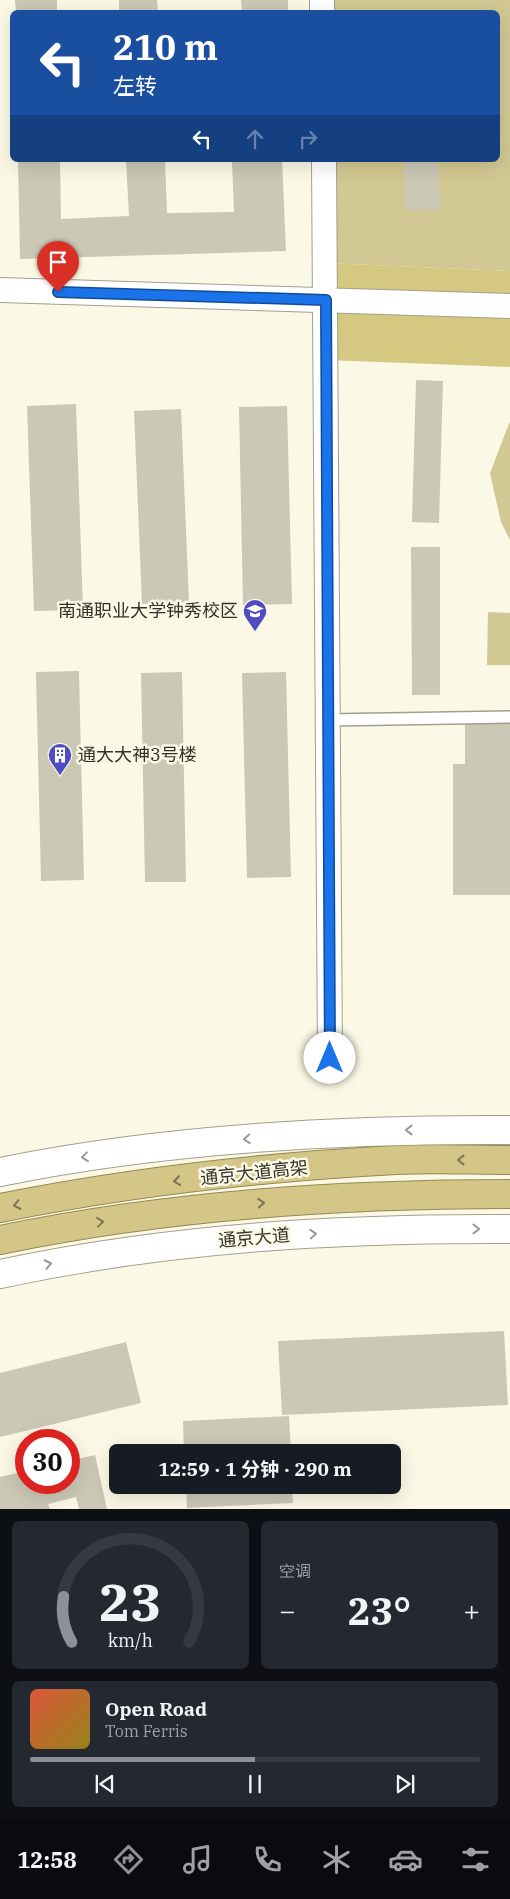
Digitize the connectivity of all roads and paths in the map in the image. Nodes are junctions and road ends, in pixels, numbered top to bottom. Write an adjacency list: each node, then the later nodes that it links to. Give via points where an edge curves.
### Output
1 (324, 162): 3 (street)
2 (0, 290): 3 (street)
3 (326, 300): 4 (street); 6 (street)
4 (510, 306)
5 (510, 718): 6 (lane)
6 (328, 720): 7 (street)
7 (330, 1058)
8 (510, 1130): 10 (main road, one-way to 10, via 394,1130 227,1141 55,1161)
9 (510, 1160): 12 (highway, 通京大道高架, one-way to 12, via 397,1160 227,1174)
10 (0, 1172)
11 (510, 1194): 14 (highway, 通京大道高架, one-way to 11, via 61,1227 232,1205 398,1194)
12 (0, 1208)
13 (510, 1229): 15 (main road, 通京大道, one-way to 13, via 60,1261 235,1238 403,1228)
14 (0, 1240)
15 (0, 1274)

